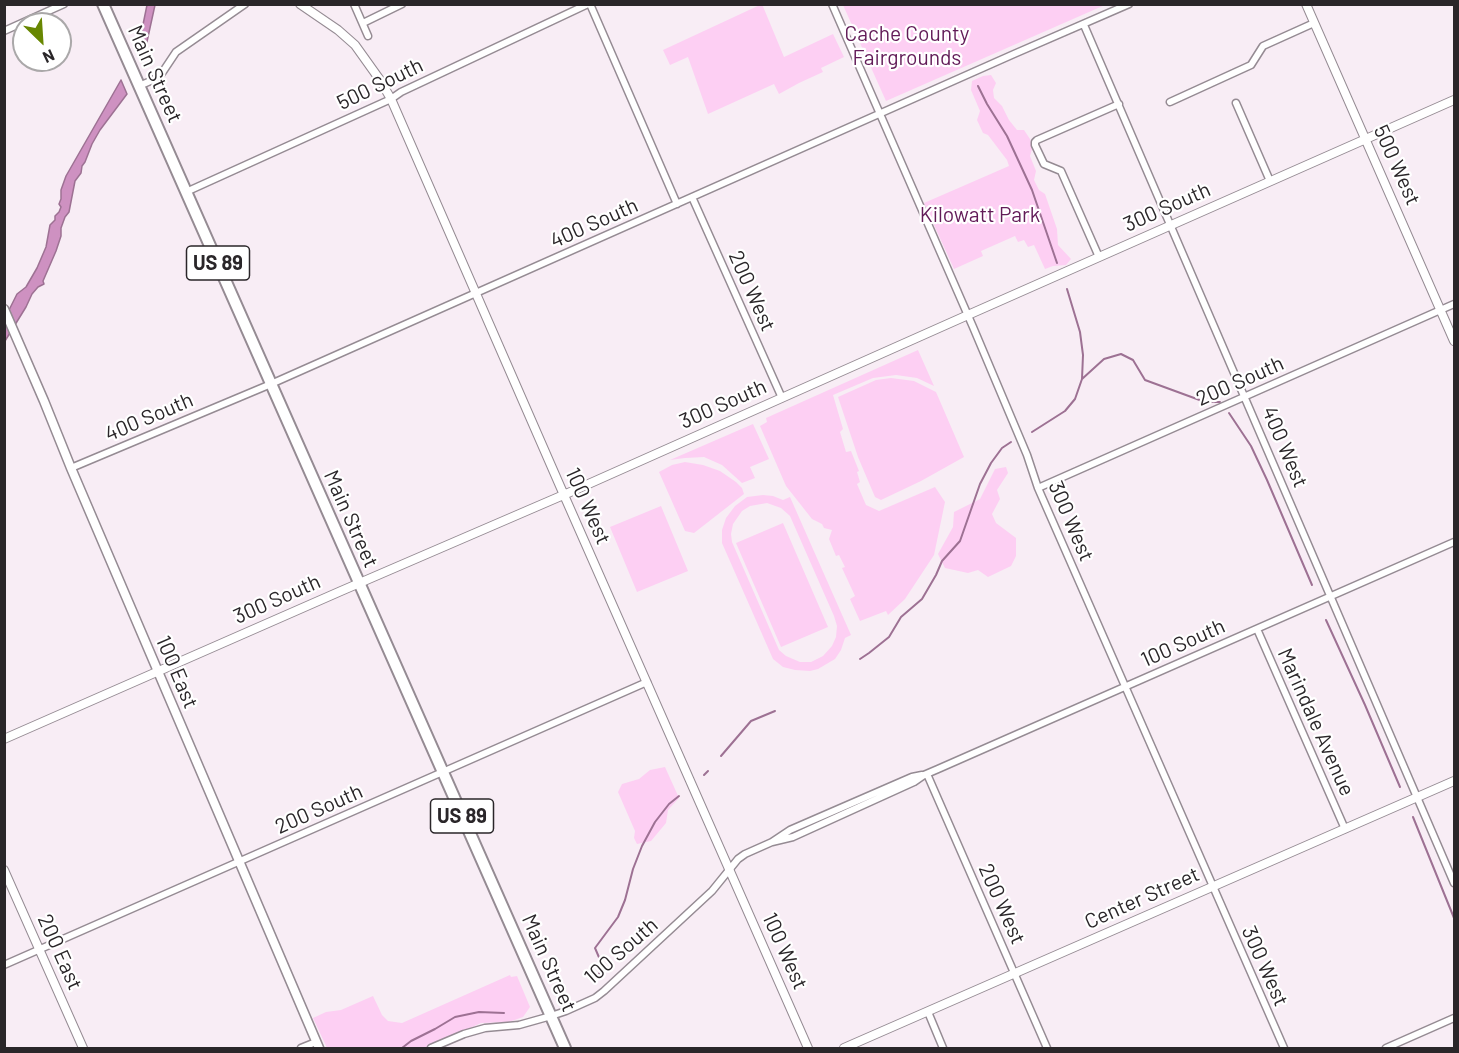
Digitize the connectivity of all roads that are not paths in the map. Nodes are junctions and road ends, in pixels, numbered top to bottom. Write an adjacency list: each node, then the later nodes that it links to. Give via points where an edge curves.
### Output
1 (64, 4): 14 (street)
2 (103, 4): 16 (highway, Main Street / US 89)
3 (245, 4): 16 (street, via 176,52 162,73)
4 (300, 4): 17 (street, 100 West, via 354,45)
5 (354, 4): 11 (street)
6 (402, 4): 11 (street)
7 (589, 4): 17 (street, 500 South); 27 (street)
8 (832, 4): 22 (street, 300 West)
9 (1130, 4): 13 (street, 400 South)
10 (1306, 4): 12 (street, 500 West)
11 (363, 23): 15 (street)
12 (1314, 23): 19 (street, via 1263,46 1251,65); 23 (street, 500 West)
13 (1084, 25): 21 (street, 400 West); 22 (street, 400 South)
14 (4, 31)
15 (368, 36)
16 (139, 86): 25 (highway, Main Street / US 89)
17 (391, 99): 25 (street, 500 South); 30 (street, 100 West)
18 (1455, 100): 23 (street, 300 South)
19 (1170, 102)
20 (1236, 103): 24 (street)
21 (1119, 104): 28 (street, 400 West); 29 (street, via 1035,142 1044,164 1061,171)
22 (880, 113): 26 (street, 400 South); 34 (street, 300 West)
23 (1365, 139): 24 (street, 300 South); 33 (street, 500 West)
24 (1270, 181): 28 (street, 300 South)
25 (186, 192): 36 (highway, Main Street / US 89)
26 (692, 197): 27 (street, 400 South); 38 (street, 200 West)
27 (677, 204): 30 (street, 400 South)
28 (1171, 225): 29 (street, 300 South); 37 (street, 400 West)
29 (1099, 257): 34 (street, 300 South)
30 (476, 293): 36 (street, 400 South); 41 (street, 100 West)
31 (1455, 304): 33 (street, 200 South)
32 (4, 309): 39 (main road, 100 East)
33 (1441, 310): 35 (street, 500 West); 37 (street, 200 South)
34 (968, 315): 38 (street, 300 South); 40 (street, 300 West)
35 (1455, 341)
36 (271, 384): 39 (street, 400 South); 43 (highway, Main Street / US 89)
37 (1245, 396): 40 (street, 200 South); 44 (street, 400 West)
38 (782, 398): 41 (street, 300 South)
39 (71, 468): 46 (main road, 100 East)
40 (1038, 488): 48 (street, 300 West)
41 (564, 495): 43 (street, 300 South); 47 (street, 100 West)
42 (1455, 542): 44 (street, 100 South)
43 (358, 583): 46 (street, 300 South); 50 (highway, Main Street / US 89)
44 (1331, 596): 45 (street, 100 South); 53 (street, 400 West)
45 (1257, 629): 48 (street, 100 South); 54 (street, Marindale Avenue)
46 (158, 672): 49 (street, 300 South); 55 (main road, 100 East)
47 (646, 682): 50 (street, 200 South); 57 (street, 100 West)
48 (1126, 686): 51 (street, 100 South); 59 (street, 300 West)
49 (4, 739)
50 (442, 772): 55 (street, 200 South); 64 (highway, Main Street / US 89)
51 (926, 774): 57 (street, 100 South, via 793,837 745,854); 62 (street, 200 West)
52 (1455, 781): 53 (street, Center Street)
53 (1418, 797): 54 (street, Center Street); 58 (street, 400 West)
54 (1345, 829): 59 (street, Center Street)
55 (238, 862): 60 (street, 200 South); 66 (main road, 100 East)
56 (4, 870): 60 (street, 200 East)
57 (730, 870): 64 (street, 100 South, via 604,991); 71 (street, 100 West)
58 (1455, 883)
59 (1212, 887): 62 (street, Center Street); 75 (street, 300 West)
60 (39, 950): 61 (street, 200 South); 67 (street, 200 East)
61 (4, 965)
62 (1015, 974): 63 (street, Center Street); 74 (street, 200 West)
63 (928, 1012): 72 (street, Center Street); 73 (street)
64 (551, 1016): 69 (street, 100 South, via 519,1025 485,1028); 70 (highway, Main Street / US 89)
65 (1455, 1018): 76 (street)
66 (317, 1046): 68 (street)
67 (84, 1048)
68 (301, 1048)
69 (431, 1048)
70 (565, 1048)
71 (808, 1048)
72 (844, 1048)
73 (944, 1048)
74 (1047, 1048)
75 (1284, 1048)
76 (1386, 1048)

